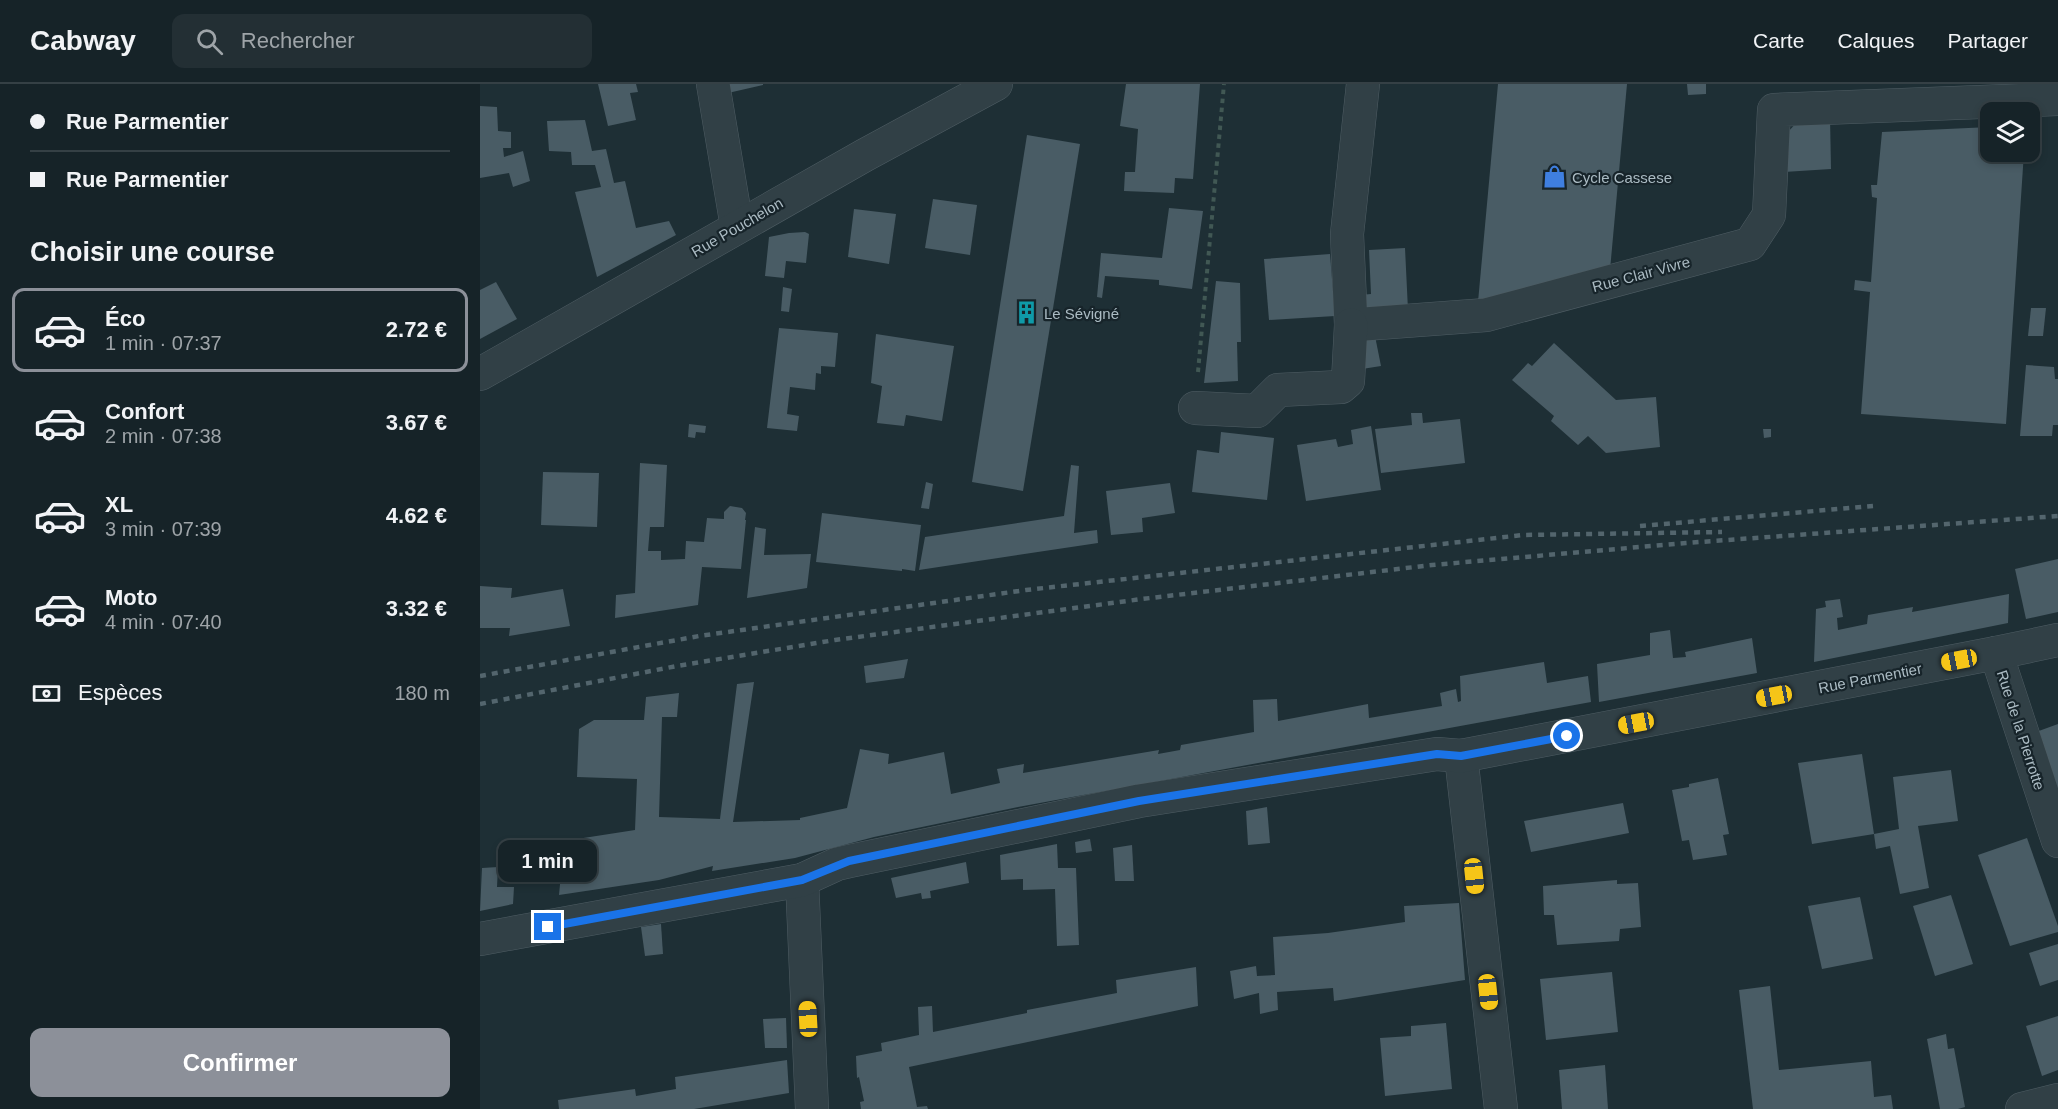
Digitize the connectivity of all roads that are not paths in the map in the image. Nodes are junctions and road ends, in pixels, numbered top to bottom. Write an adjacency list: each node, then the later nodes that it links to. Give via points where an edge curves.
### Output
1 (713, 84): 5 (street)
2 (996, 84): 5 (street, Rue Pouchelon)
3 (1363, 84): 6 (street, via 1347,234)
4 (2058, 99): 6 (street, Rue Clair Vivre, via 1774,110 1769,215 1750,244 1486,315)
5 (737, 227): 7 (street, Rue Pouchelon)
6 (1352, 325): 8 (street, via 1348,381 1341,387 1278,390 1257,411)
7 (480, 374)
8 (1195, 408)
9 (2058, 640): 10 (street, Rue Parmentier)
10 (1996, 653): 11 (street, Rue Parmentier); 12 (street, Rue de la Pierrotte)
11 (1461, 756): 13 (street, Rue Parmentier, via 1437,754 1139,801 849,861); 17 (street)
12 (2058, 841)
13 (802, 880): 14 (street, Rue Parmentier); 16 (street)
14 (480, 939)
15 (2058, 1100): 18 (street)
16 (812, 1109)
17 (1501, 1109)
18 (2022, 1109)

